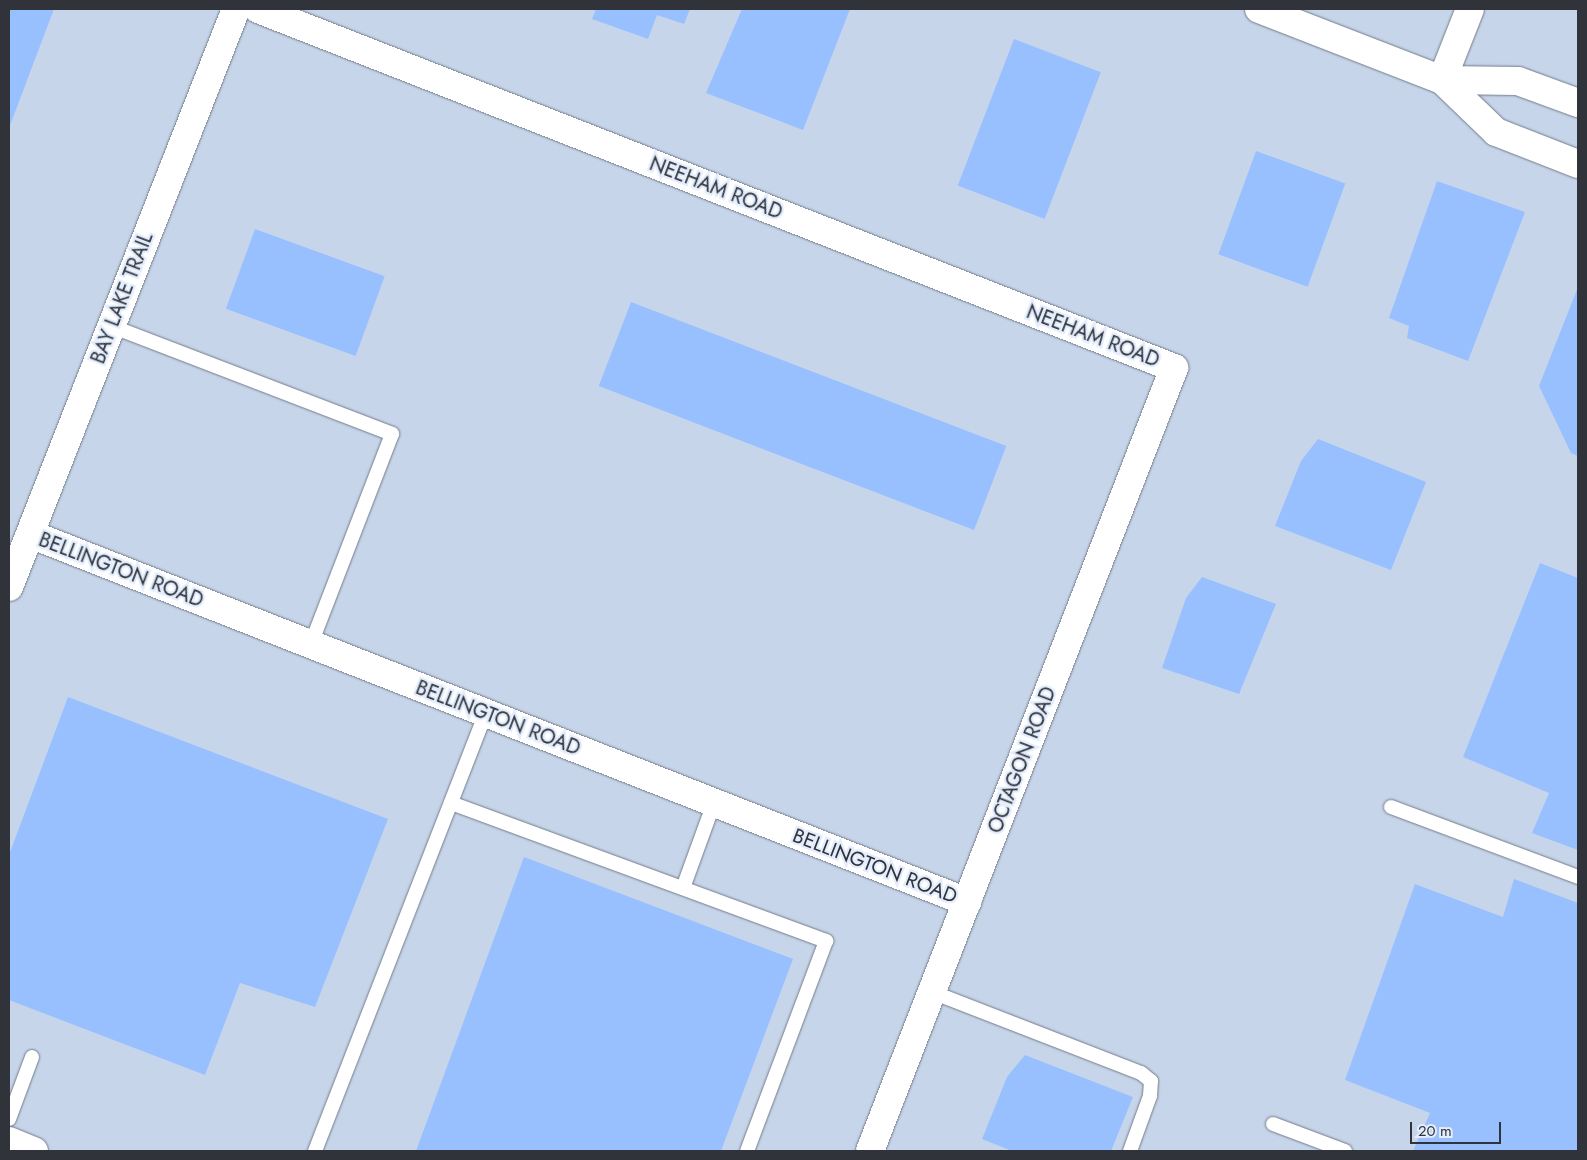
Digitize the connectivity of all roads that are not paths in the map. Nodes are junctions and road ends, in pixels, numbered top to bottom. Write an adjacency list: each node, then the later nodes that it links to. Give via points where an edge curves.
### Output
1 (236, 9): 8 (street, BAY LAKE TRAIL)
2 (258, 9): 9 (street, NEEHAM ROAD)
3 (1259, 9): 5 (street)
4 (1470, 9): 5 (street)
5 (1442, 80): 6 (street, via 1518,80); 7 (street, via 1496,132)
6 (1578, 103)
7 (1578, 164)
8 (111, 326): 10 (street, BAY LAKE TRAIL); 12 (lane, via 392,434)
9 (1174, 368): 19 (street, OCTAGON ROAD)
10 (30, 534): 11 (street, BAY LAKE TRAIL); 12 (street, BELLINGTON ROAD)
11 (9, 587)
12 (311, 644): 13 (street, BELLINGTON ROAD)
13 (486, 713): 14 (lane); 15 (street, BELLINGTON ROAD)
14 (451, 803): 18 (lane); 26 (lane)
15 (714, 803): 18 (lane); 19 (street, BELLINGTON ROAD)
16 (1392, 807): 17 (lane)
17 (1578, 877)
18 (684, 888): 27 (lane, via 826,940)
19 (967, 902): 20 (street, OCTAGON ROAD)
20 (932, 992): 28 (street, OCTAGON ROAD); 29 (lane, via 1142,1073 1151,1081 1150,1096)
21 (32, 1056): 22 (lane)
22 (9, 1119)
23 (1272, 1124): 30 (lane)
24 (9, 1141): 25 (street)
25 (34, 1151)
26 (315, 1151)
27 (747, 1151)
28 (870, 1151)
29 (1130, 1151)
30 (1344, 1151)

